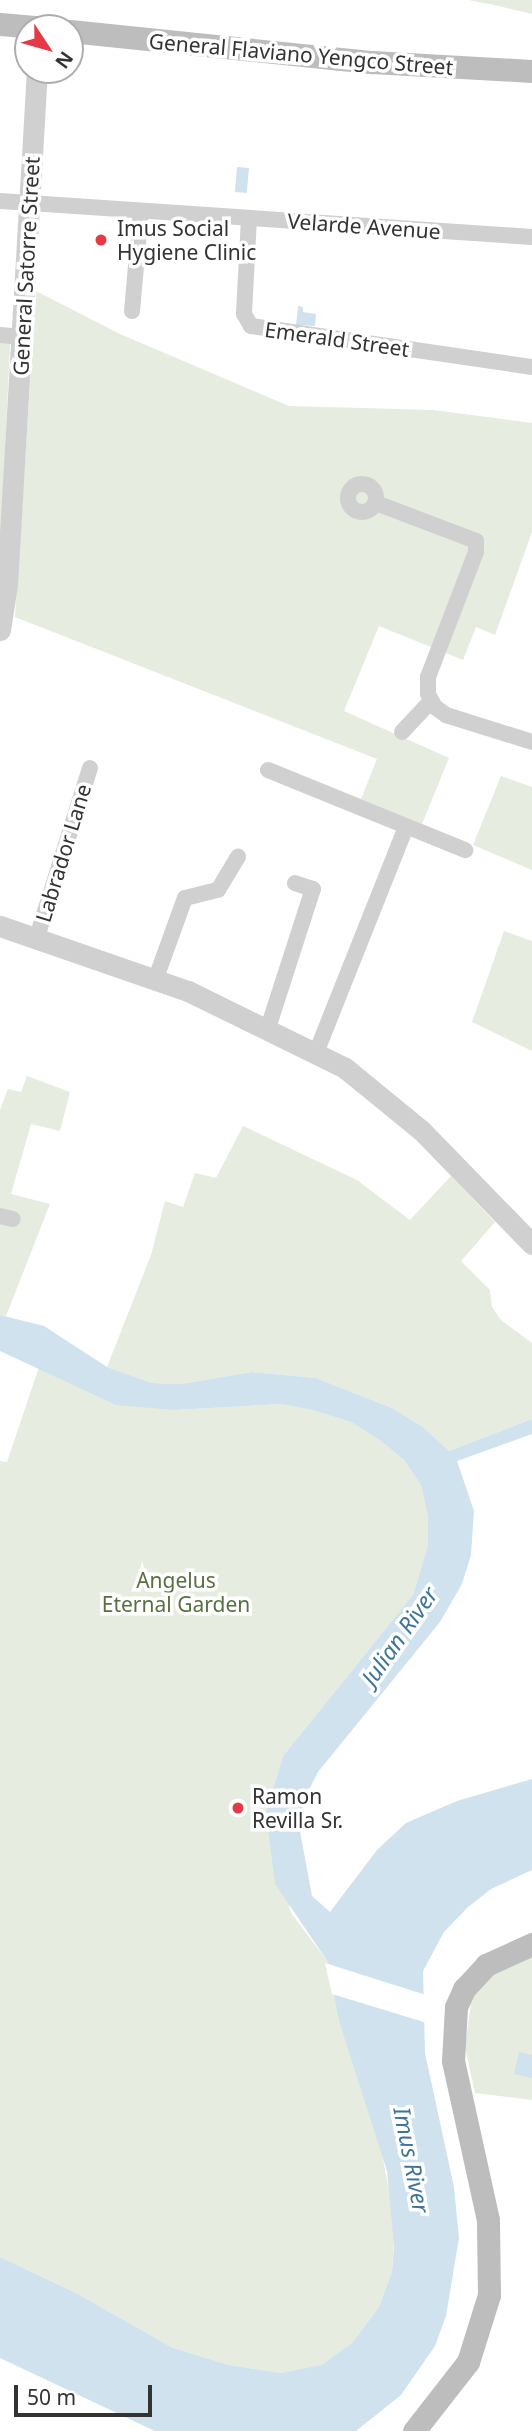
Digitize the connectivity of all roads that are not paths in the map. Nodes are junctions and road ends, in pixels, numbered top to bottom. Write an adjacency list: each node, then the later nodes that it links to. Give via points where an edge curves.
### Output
1 (84, 32): 2 (main road, General Flaviano Yengco Street, via 372,62)
2 (532, 71)
3 (36, 84): 5 (street, General Satorre Street)
4 (0, 201): 5 (street, Velarde Avenue)
5 (28, 201): 6 (street, Velarde Avenue); 11 (street, General Satorre Street)
6 (141, 211): 7 (street, Velarde Avenue); 9 (street)
7 (249, 218): 8 (street, Velarde Avenue); 12 (street, Emerald Street, via 244,314 251,326)
8 (532, 237)
9 (132, 311)
10 (0, 335): 11 (street)
11 (22, 337): 14 (street, General Satorre Street, via 7,585)
12 (532, 367)
13 (376, 503): 15 (street, via 475,541 476,552 428,677)
14 (0, 630)
15 (432, 701): 16 (street); 17 (street, via 446,715)
16 (402, 732)
17 (532, 742)
18 (90, 768): 25 (street, Labrador Lane)
19 (268, 770): 20 (street)
20 (406, 827): 21 (street); 28 (street)
21 (465, 850)
22 (239, 857): 26 (street, via 218,890 185,898)
23 (295, 883): 27 (street, via 313,889)
24 (0, 926): 25 (street)
25 (37, 937): 26 (street)
26 (156, 978): 27 (street)
27 (268, 1028): 28 (street)
28 (316, 1053): 29 (street, via 396,1107)
29 (532, 1244)
30 (532, 1944): 31 (main road, via 486,1965 464,1989 456,2007 453,2062 488,2220 489,2295 468,2362)
31 (418, 2430)

